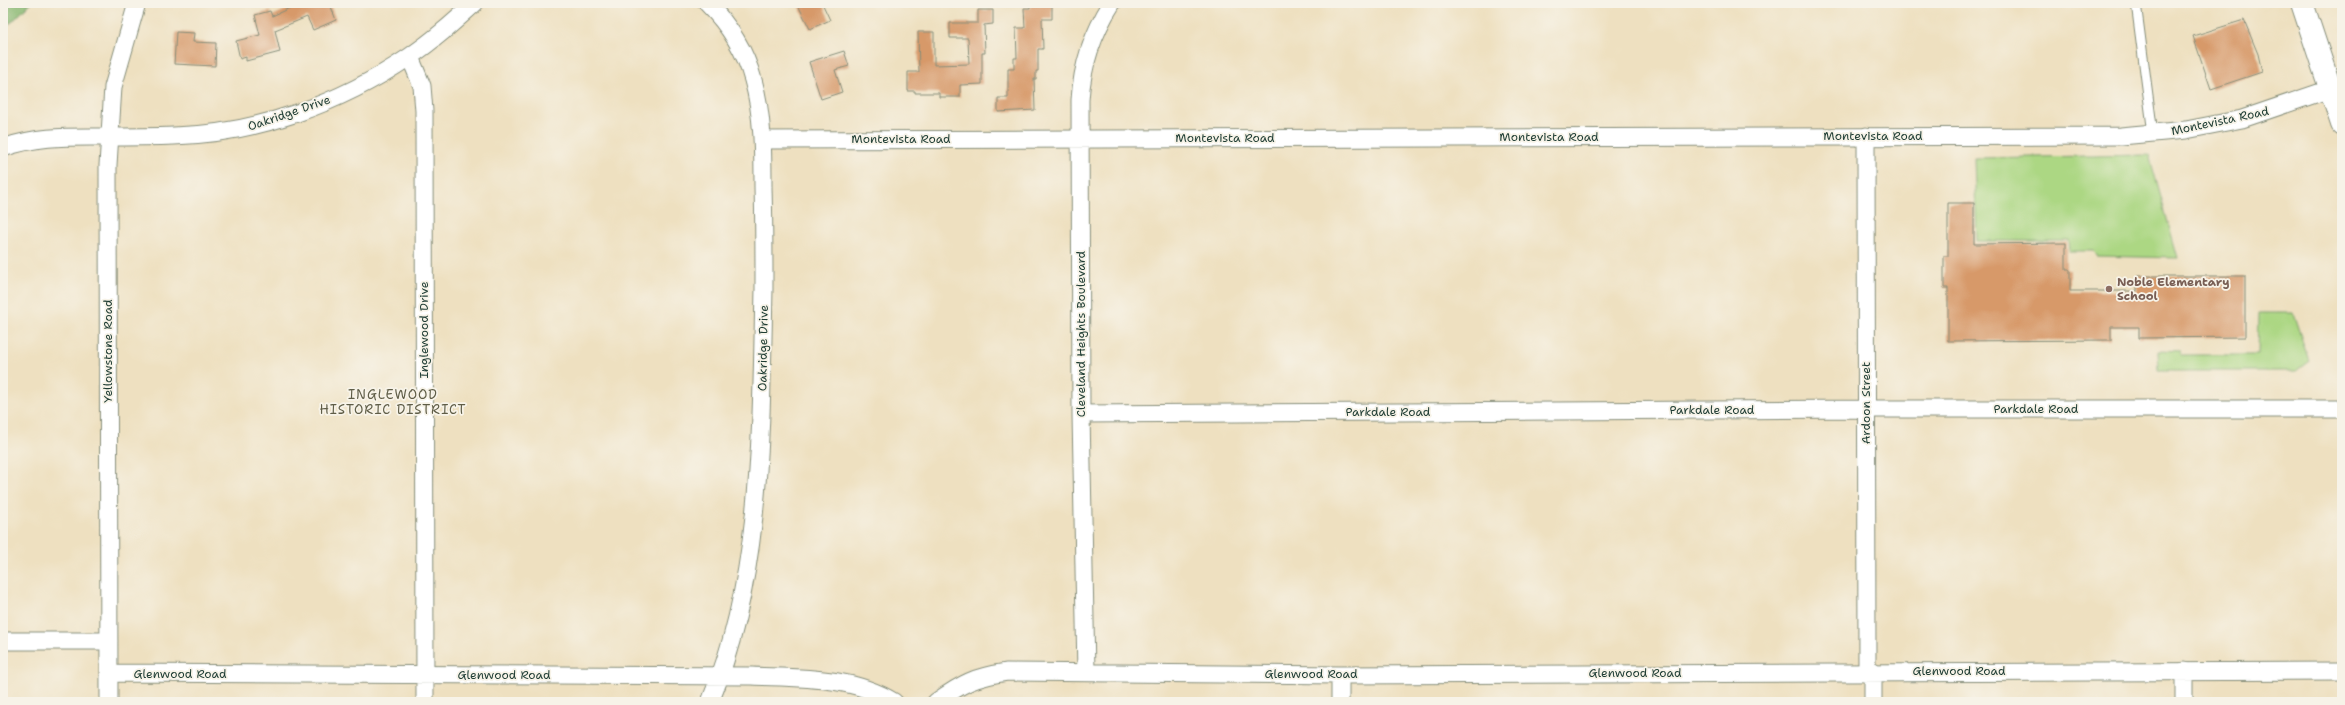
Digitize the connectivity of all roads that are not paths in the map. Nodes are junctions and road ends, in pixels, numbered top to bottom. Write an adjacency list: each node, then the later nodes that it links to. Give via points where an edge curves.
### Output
1 (137, 3): 12 (street, Yellowstone Road, via 113,87)
2 (475, 3): 7 (street, Oakridge Drive)
3 (708, 3): 14 (street, Oakridge Drive, via 732,31 748,63 757,96)
4 (1112, 3): 13 (street, Cleveland Heights Boulevard, via 1094,36 1085,65 1081,88)
5 (2136, 3): 10 (lane)
6 (2302, 3): 8 (main road)
7 (410, 57): 12 (street, Oakridge Drive, via 369,81 308,109 258,125 204,134); 26 (street, Inglewood Drive, via 422,86 424,110)
8 (2330, 89): 9 (main road); 10 (street, Montevista Road, via 2242,119)
9 (2342, 124)
10 (2153, 134): 11 (street, Montevista Road)
11 (1866, 136): 13 (street, Montevista Road); 16 (street, Ardoon Street)
12 (109, 137): 15 (street, Oakridge Drive, via 47,137); 20 (street, Yellowstone Road)
13 (1080, 138): 14 (street, Montevista Road); 18 (street, Cleveland Heights Boulevard)
14 (762, 140): 27 (street, Oakridge Drive, via 764,253 761,441 744,585)
15 (3, 148)
16 (1866, 409): 17 (street, Parkdale Road); 18 (street, Parkdale Road); 21 (street, Ardoon Street)
17 (2342, 409)
18 (1082, 414): 24 (street, Cleveland Heights Boulevard)
19 (3, 641): 20 (street)
20 (109, 641): 25 (street, Yellowstone Road)
21 (1870, 671): 22 (street, Glenwood Road); 28 (street, Glenwood Road); 35 (street, Ardoon Street)
22 (2184, 671): 23 (street, Glenwood Road); 36 (street)
23 (2342, 671)
24 (1086, 672): 28 (street, Glenwood Road); 33 (street, Glenwood Road, via 1007,672 982,676 962,683)
25 (109, 673): 26 (street, Glenwood Road); 29 (street, Yellowstone Road)
26 (424, 675): 27 (street, Glenwood Road); 30 (street, Inglewood Drive)
27 (721, 675): 31 (street, Oakridge Drive); 32 (street, Glenwood Road, via 833,681 865,689)
28 (1340, 675): 34 (street)
29 (109, 702)
30 (425, 702)
31 (710, 702)
32 (894, 702)
33 (936, 702)
34 (1340, 702)
35 (1873, 702)
36 (2184, 702)

